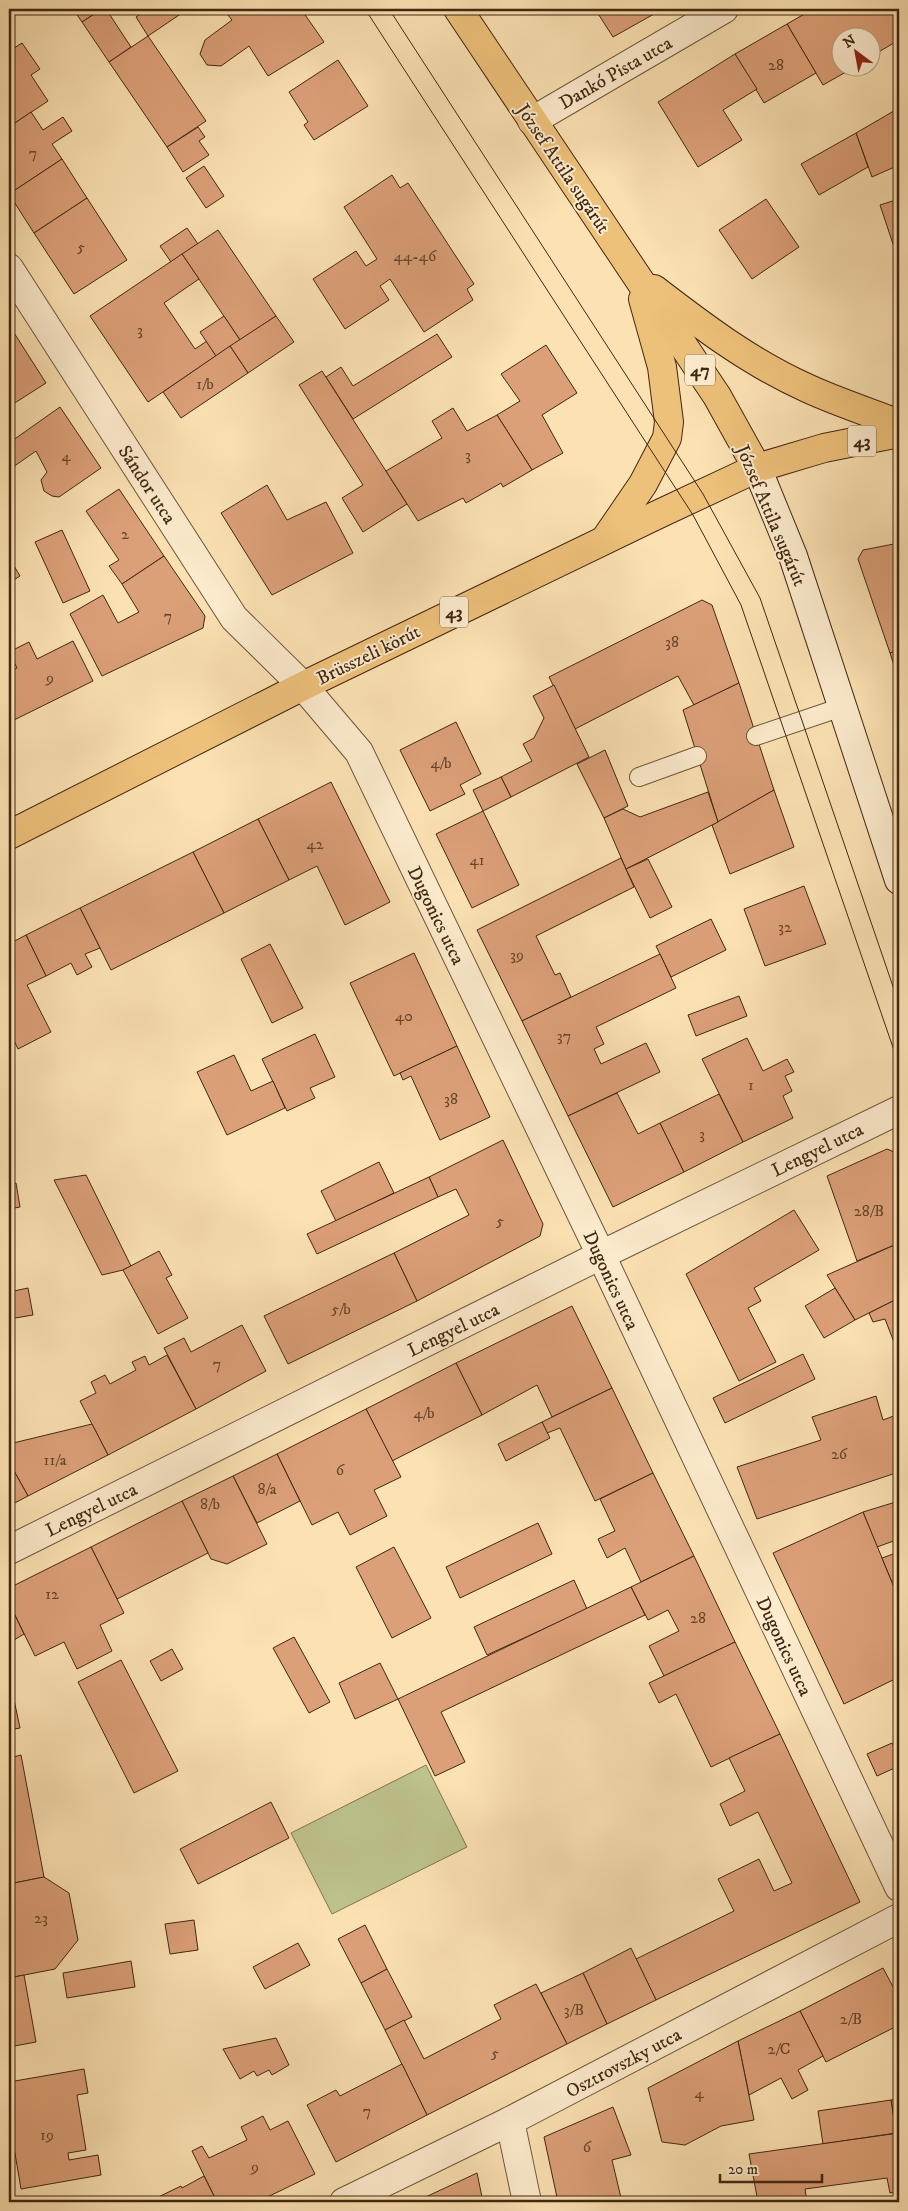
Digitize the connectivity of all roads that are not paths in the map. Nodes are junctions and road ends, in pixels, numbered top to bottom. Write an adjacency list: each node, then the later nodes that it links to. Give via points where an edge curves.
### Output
1 (458, 9): 3 (main road, József Attila sugárút / 47)
2 (724, 9): 3 (street, Dankó Pista utca)
3 (532, 121): 5 (main road, József Attila sugárút / 47)
4 (9, 268): 10 (street, Sándor utca, via 234,618)
5 (637, 276): 6 (main road, via 717,337 768,368 808,389); 8 (main road, József Attila sugárút / 47, via 717,396); 9 (main road, via 662,366 669,422 667,438 643,484)
6 (899, 424)
7 (899, 433): 8 (main road, 43, via 824,448)
8 (757, 468): 9 (main road, Brüsszeli körút / 43); 11 (street, József Attila sugárút, via 793,556)
9 (605, 539): 10 (main road, Brüsszeli körút / 43)
10 (304, 686): 15 (main road, Brüsszeli körút / 43); 18 (street, Dugonics utca, via 359,752)
11 (842, 707): 12 (lane); 16 (street, József Attila sugárút)
12 (756, 736)
13 (697, 756): 14 (lane)
14 (639, 777)
15 (9, 835)
16 (899, 880)
17 (899, 1110): 18 (street, Lengyel utca)
18 (601, 1256): 19 (street, Lengyel utca); 20 (street, Dugonics utca)
19 (9, 1550)
20 (899, 1887)
21 (899, 1918): 22 (street, Osztrovszky utca)
22 (510, 2121): 23 (street, Osztrovszky utca); 24 (street)
23 (344, 2202)
24 (527, 2202)

